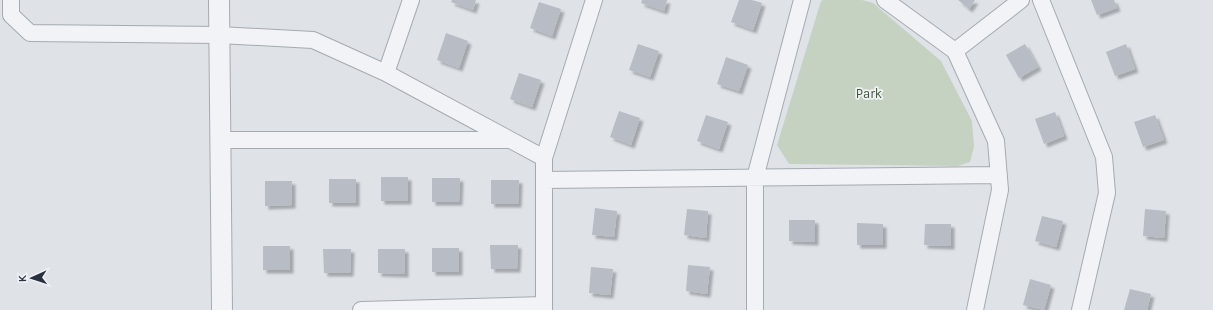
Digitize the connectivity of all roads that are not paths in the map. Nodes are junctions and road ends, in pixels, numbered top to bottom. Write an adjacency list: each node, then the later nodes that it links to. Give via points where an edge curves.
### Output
1 (11, 0): 9 (street, via 11,15 30,33)
2 (219, 0): 9 (street)
3 (594, 0): 14 (street)
4 (802, 0): 16 (street)
5 (885, 0): 10 (street)
6 (1021, 0): 10 (street)
7 (1040, 0): 23 (street, via 1104,157 1107,192)
8 (408, 4): 11 (street)
9 (219, 35): 11 (street, via 313,40); 12 (street)
10 (955, 51): 15 (street, via 996,141)
11 (386, 73): 13 (street)
12 (220, 140): 13 (street); 19 (street)
13 (511, 140): 14 (street)
14 (544, 158): 17 (street)
15 (999, 175): 16 (street); 22 (street, via 1000,190)
16 (755, 178): 17 (street); 21 (street)
17 (544, 180): 18 (street)
18 (544, 308): 20 (street)
19 (222, 310)
20 (361, 310)
21 (755, 310)
22 (975, 310)
23 (1080, 310)

